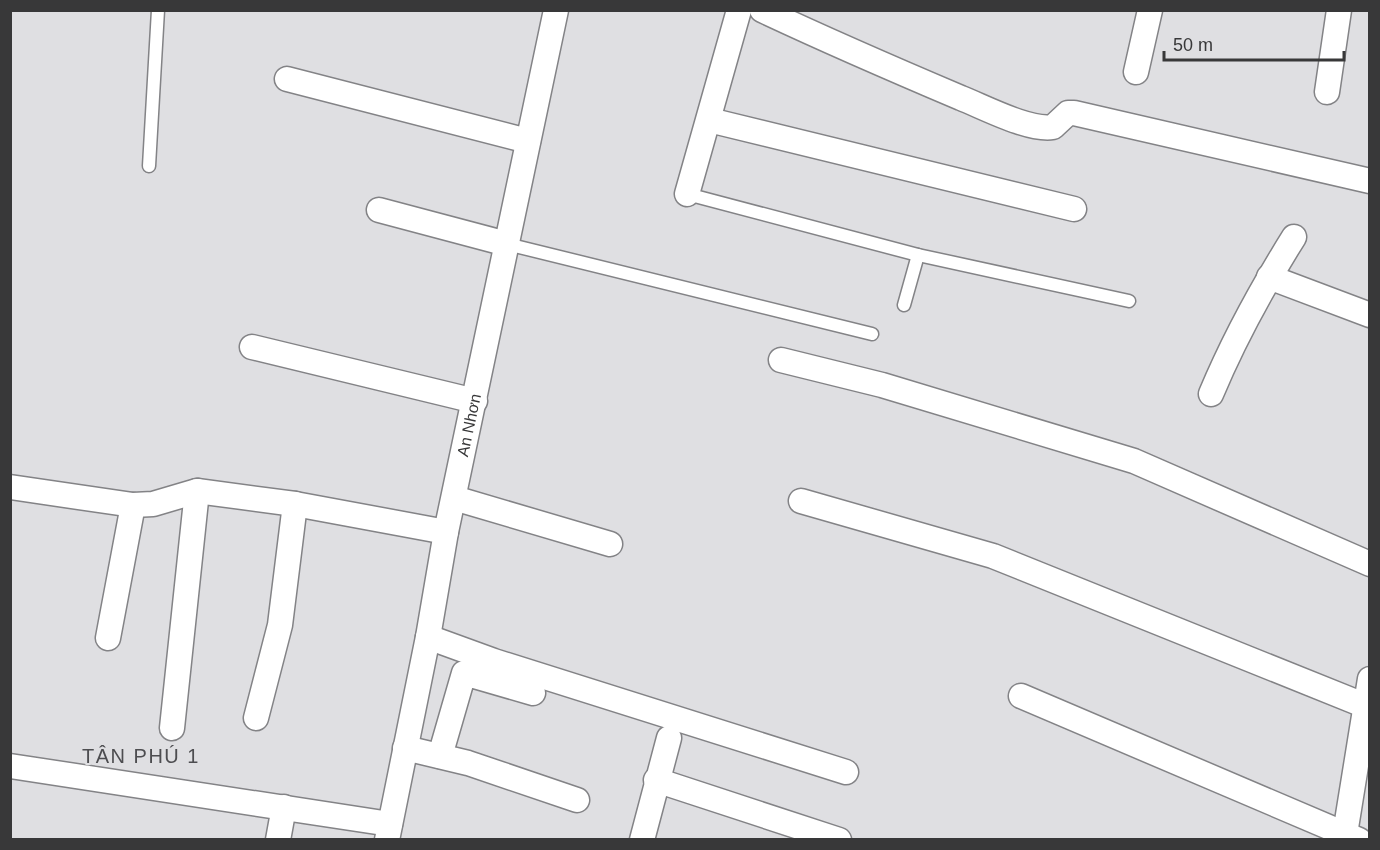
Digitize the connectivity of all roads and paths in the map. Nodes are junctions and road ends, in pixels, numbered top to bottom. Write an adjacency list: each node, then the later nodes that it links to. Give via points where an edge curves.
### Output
1 (158, 10): 12 (lane)
2 (556, 10): 11 (street, An Nhơn)
3 (739, 10): 10 (street)
4 (762, 10): 13 (street, via 858,55 1036,126 1053,127 1068,113 1074,113)
5 (1150, 10): 7 (street)
6 (1339, 10): 9 (street)
7 (1136, 72)
8 (287, 79): 11 (street)
9 (1327, 92)
10 (709, 120): 14 (street); 15 (street)
11 (528, 141): 18 (street, An Nhơn)
12 (149, 166)
13 (1370, 181)
14 (687, 194): 19 (lane)
15 (1074, 209)
16 (379, 210): 18 (street)
17 (1294, 237): 20 (street)
18 (507, 244): 24 (lane); 28 (street, An Nhơn)
19 (918, 255): 21 (lane); 22 (lane)
20 (1269, 277): 23 (street); 27 (street, via 1232,342)
21 (1129, 301)
22 (904, 305)
23 (1370, 315)
24 (872, 334)
25 (252, 347): 28 (street)
26 (781, 360): 37 (street, via 1134,461)
27 (1211, 394)
28 (475, 401): 31 (street, An Nhơn)
29 (10, 487): 34 (street)
30 (197, 491): 33 (street); 34 (street, via 153,504); 45 (street)
31 (454, 498): 35 (street, An Nhơn); 36 (street)
32 (801, 501): 43 (street, via 993,556)
33 (295, 504): 35 (street); 44 (street, via 280,625)
34 (133, 505): 39 (street)
35 (446, 532): 38 (street, An Nhơn)
36 (610, 544)
37 (1370, 564)
38 (428, 637): 47 (street, An Nhơn); 50 (street)
39 (108, 638)
40 (1370, 679): 43 (street)
41 (533, 693): 48 (street, via 464,673)
42 (1021, 696): 55 (street)
43 (1366, 706): 55 (street)
44 (256, 718)
45 (172, 728)
46 (669, 738): 51 (street)
47 (405, 748): 48 (street); 54 (street, An Nhơn)
48 (440, 756): 52 (street)
49 (10, 766): 53 (street)
50 (846, 772)
51 (656, 780): 57 (street); 58 (street)
52 (577, 800)
53 (284, 807): 54 (street); 56 (street)
54 (389, 832)
55 (1349, 838)
56 (278, 840)
57 (642, 840)
58 (839, 840)

